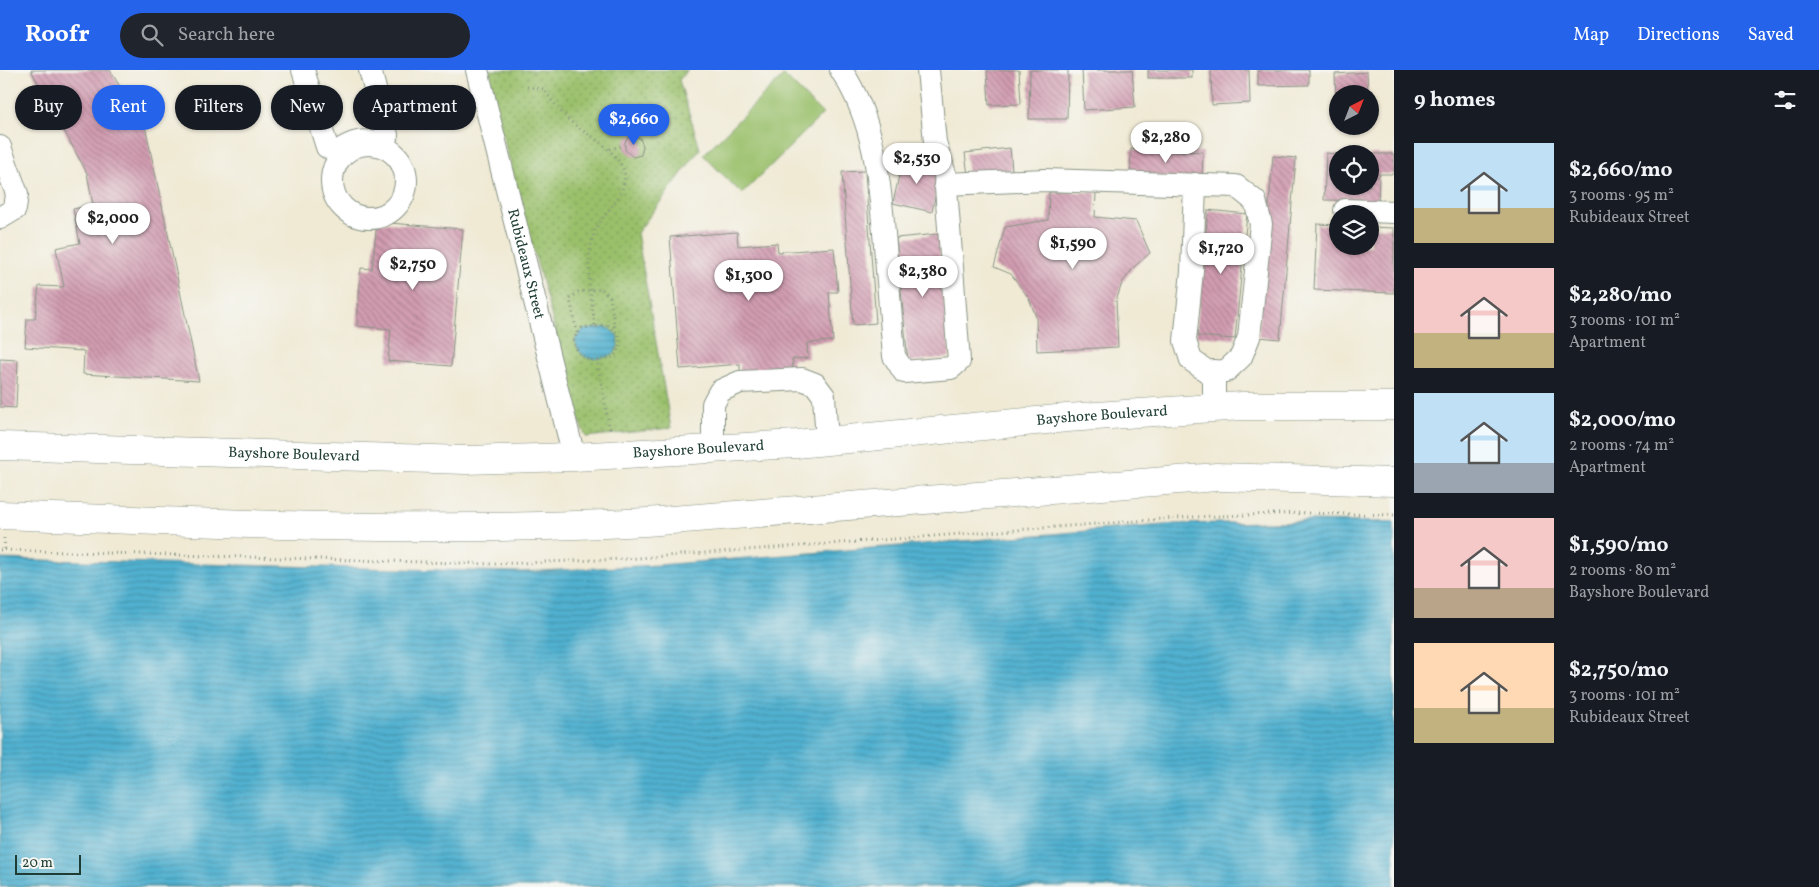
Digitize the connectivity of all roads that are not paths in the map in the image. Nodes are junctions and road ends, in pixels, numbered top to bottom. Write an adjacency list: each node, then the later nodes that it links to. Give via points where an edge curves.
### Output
1 (303, 70): 2 (street, via 327,148 337,152 350,144 370,141 382,146 387,135)
2 (370, 70)
3 (476, 70): 18 (street, Rubideaux Street)
4 (841, 70): 7 (street, via 853,87 863,113 879,175 894,356 904,372 951,368 959,361)
5 (928, 70): 7 (street, via 935,142)
6 (2, 160): 11 (street, via 17,194 15,209)
7 (945, 184): 8 (street, via 1046,180)
8 (1195, 184): 12 (street, via 1192,271 1184,341 1191,360 1208,372); 12 (street, via 1236,186 1255,201 1261,224 1249,337 1241,358 1226,371)
9 (1379, 211): 10 (street)
10 (1394, 212)
11 (0, 218)
12 (1214, 371): 14 (street)
13 (1394, 406): 14 (main road, Bayshore Boulevard)
14 (1214, 408): 15 (main road, Bayshore Boulevard, via 1067,418)
15 (827, 441): 17 (main road, Bayshore Boulevard); 17 (street, via 824,396 815,384 802,379 740,382 720,391 712,404)
16 (0, 446): 18 (main road, Bayshore Boulevard, via 466,460)
17 (713, 449): 18 (main road, Bayshore Boulevard)
18 (574, 457)
19 (1394, 482): 20 (main road, via 1217,477 560,527 367,526)
20 (1, 514)

